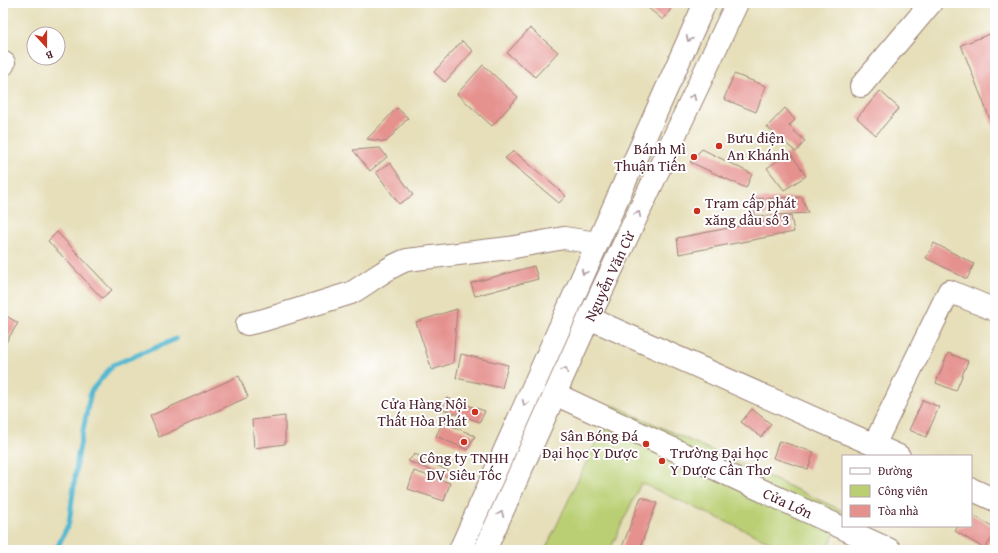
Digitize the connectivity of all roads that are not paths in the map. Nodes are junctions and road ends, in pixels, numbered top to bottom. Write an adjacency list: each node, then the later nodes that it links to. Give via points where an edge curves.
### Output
1 (705, 3): 5 (main road, Nguyễn Văn Cừ, one-way to 5)
2 (737, 3): 7 (main road, Nguyễn Văn Cừ, one-way to 2)
3 (931, 3): 4 (main road)
4 (860, 86)
5 (597, 243): 8 (main road, via 564,238 509,248 407,260 351,293); 14 (main road, Nguyễn Văn Cừ, one-way to 14)
6 (995, 310): 10 (main road, via 949,291)
7 (589, 318): 9 (main road, Nguyễn Văn Cừ, one-way to 7); 10 (main road)
8 (247, 324)
9 (555, 394): 15 (main road, Nguyễn Văn Cừ, one-way to 9); 16 (main road, Cửa Lớn)
10 (874, 445): 11 (main road)
11 (897, 455)
12 (972, 489): 13 (main road)
13 (995, 500)
14 (460, 550)
15 (485, 550)
16 (890, 550)

